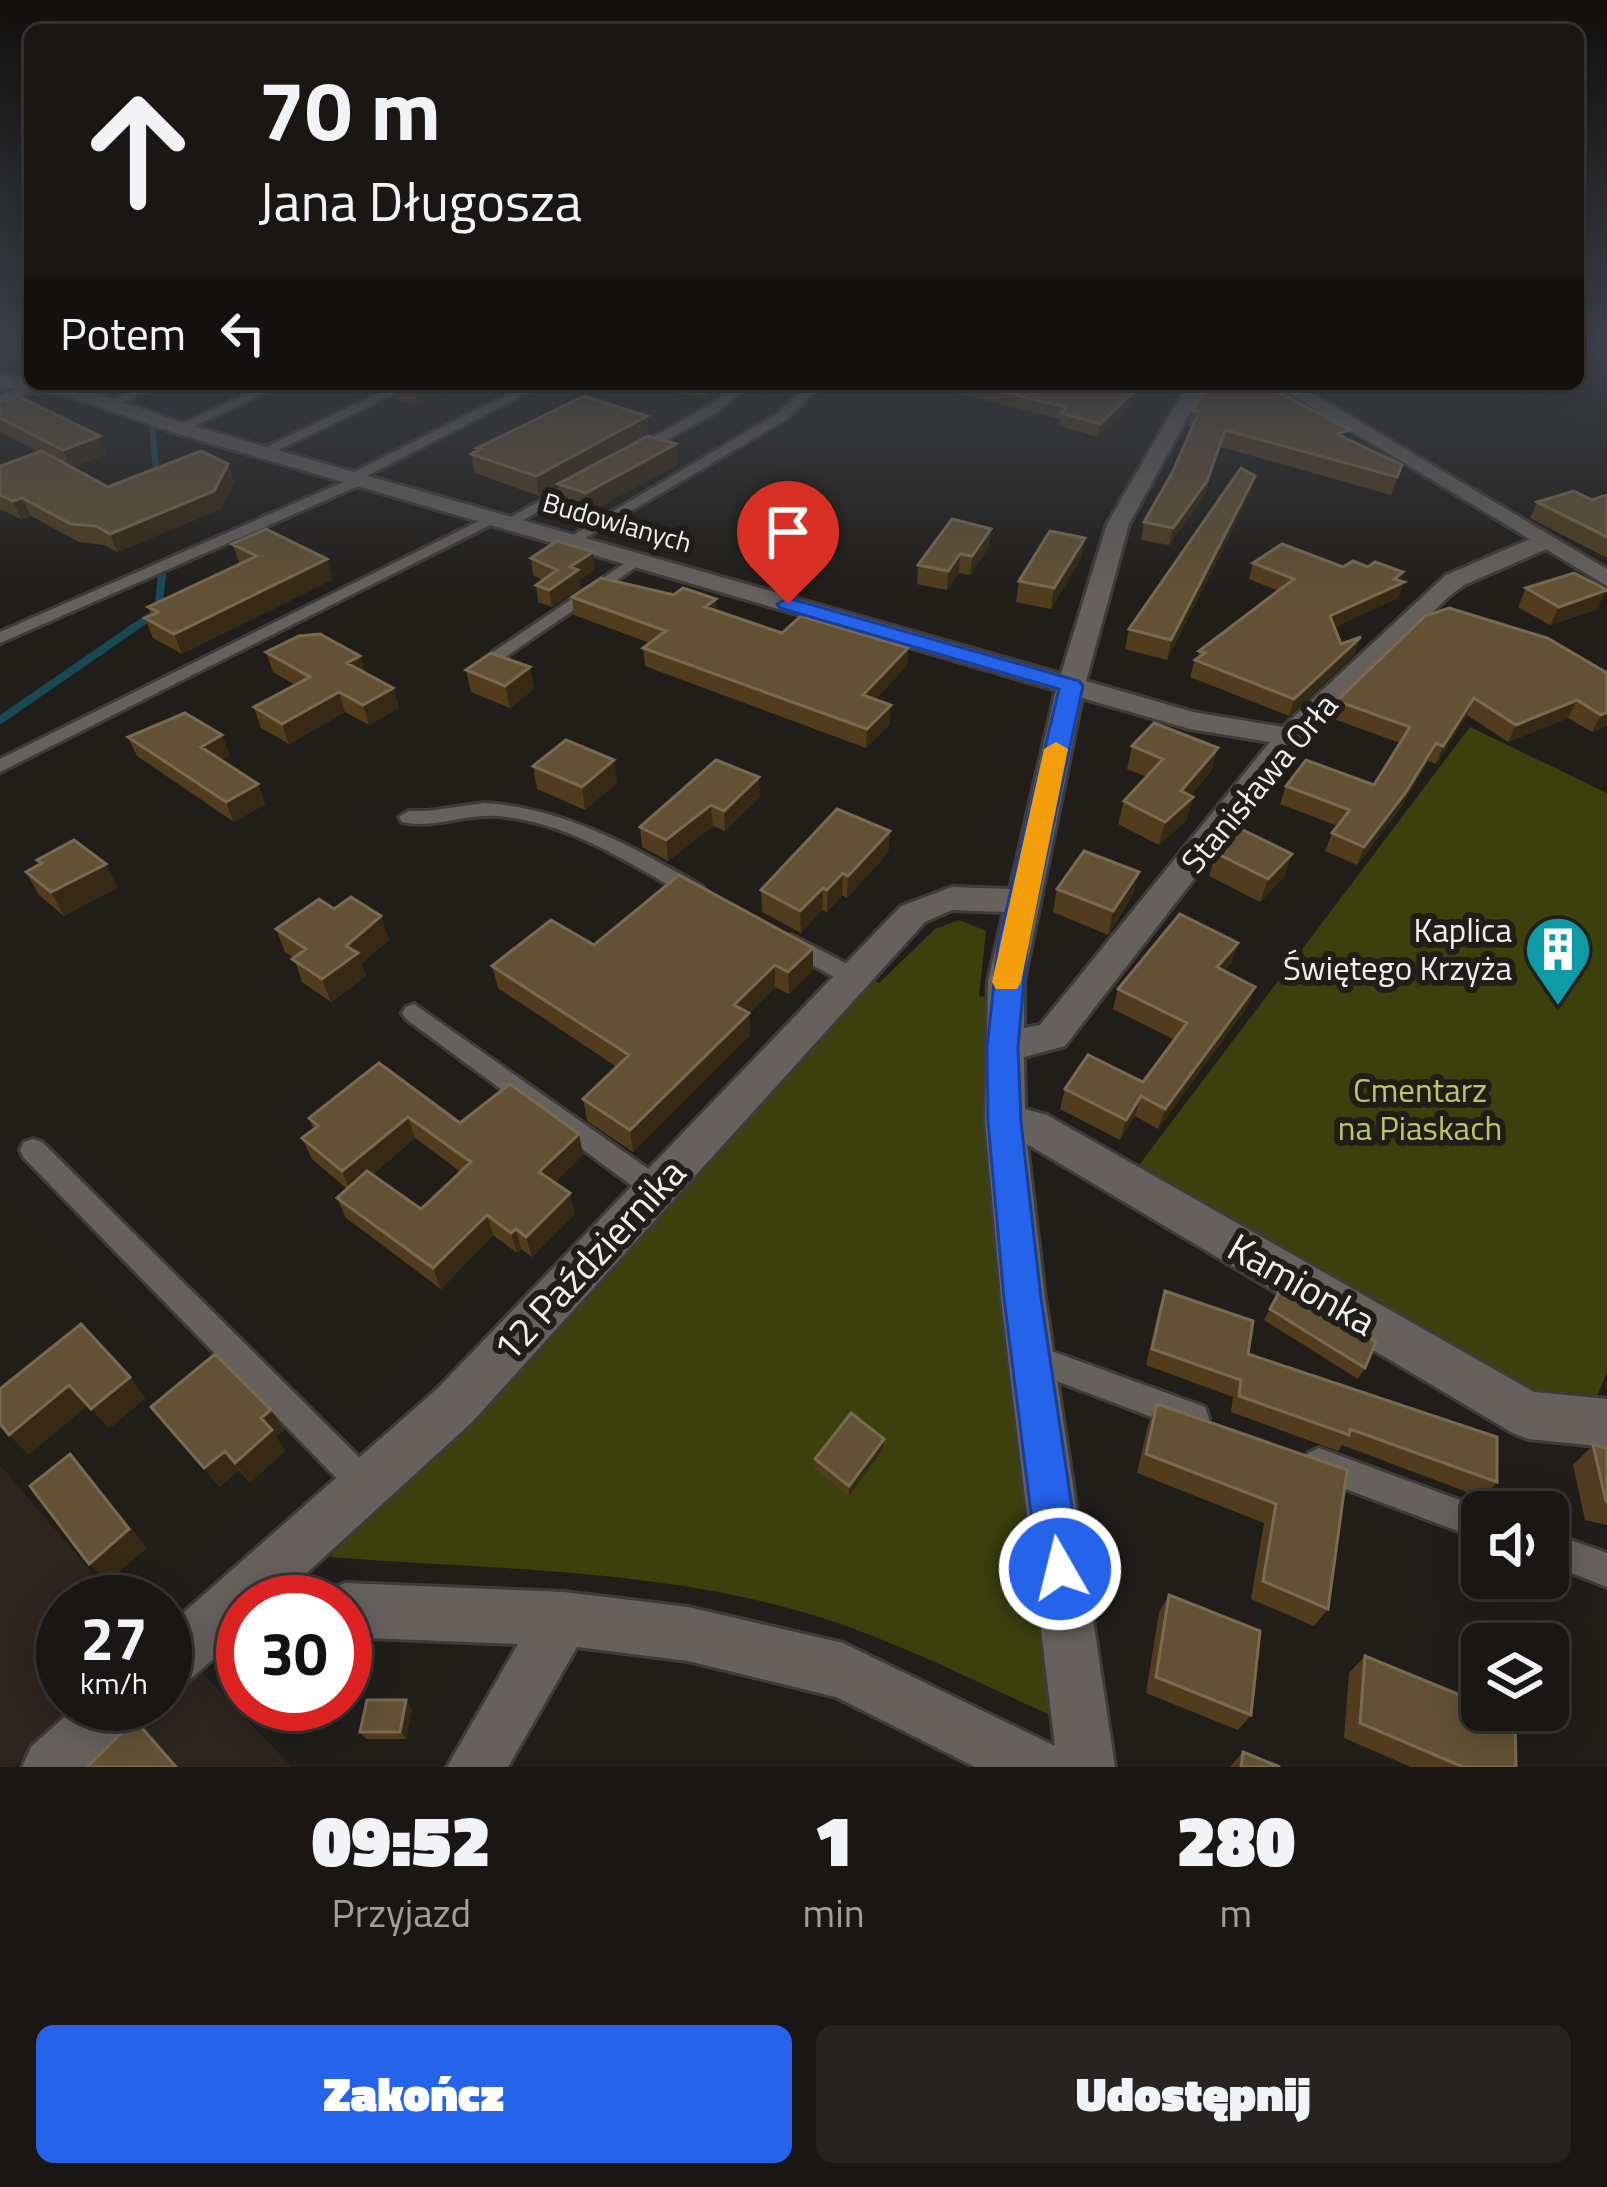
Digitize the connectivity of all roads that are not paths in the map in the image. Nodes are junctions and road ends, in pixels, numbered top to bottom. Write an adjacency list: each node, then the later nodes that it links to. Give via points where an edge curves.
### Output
1 (188, 430): 8 (street, Budowlanych)
2 (309, 430): 8 (lane)
3 (449, 430): 11 (lane)
4 (674, 430): 9 (lane)
5 (758, 430): 13 (lane)
6 (1170, 430): 19 (street, via 1118,524)
7 (1359, 430): 14 (street)
8 (263, 452): 11 (street, Budowlanych)
9 (629, 455)
10 (588, 478): 12 (lane)
11 (357, 479): 12 (street, Budowlanych); 17 (lane)
12 (499, 521): 13 (street, Budowlanych); 21 (lane)
13 (570, 541): 15 (street, Budowlanych)
14 (1543, 542): 16 (street); 20 (street, Stanisława Orła, via 1455,580)
15 (637, 560): 18 (lane); 19 (street, Budowlanych)
16 (1607, 579)
17 (0, 638)
18 (501, 652)
19 (1071, 686): 20 (street, Budowlanych); 24 (street)
20 (1289, 737): 28 (street, Stanisława Orła, via 1052,1036)
21 (0, 766)
22 (409, 818): 23 (lane, via 479,808 542,813)
23 (714, 901)
24 (1022, 903): 26 (street, 12 Października, via 953,898 924,906); 28 (street)
25 (776, 935): 26 (lane)
26 (854, 977): 31 (street, 12 Października)
27 (414, 1013): 31 (lane)
28 (1003, 1048): 29 (street)
29 (1005, 1122): 32 (street); 33 (street, Kamionka, via 1033,1127 1528,1415)
30 (33, 1150): 36 (lane)
31 (655, 1188): 36 (street, 12 Października)
32 (1030, 1358): 34 (lane); 49 (street)
33 (1607, 1423)
34 (1216, 1426)
35 (1282, 1450): 37 (lane)
36 (368, 1487): 40 (street, 12 Października)
37 (1461, 1516)
38 (1569, 1556): 39 (lane)
39 (1607, 1570)
40 (272, 1575)
41 (372, 1611): 42 (street)
42 (564, 1618): 47 (street); 48 (street, via 688,1634 843,1671)
43 (216, 1624): 44 (street, 12 Października)
44 (192, 1644)
45 (92, 1731): 46 (street)
46 (51, 1767)
47 (476, 1767)
48 (1036, 1767)
49 (1086, 1767)

